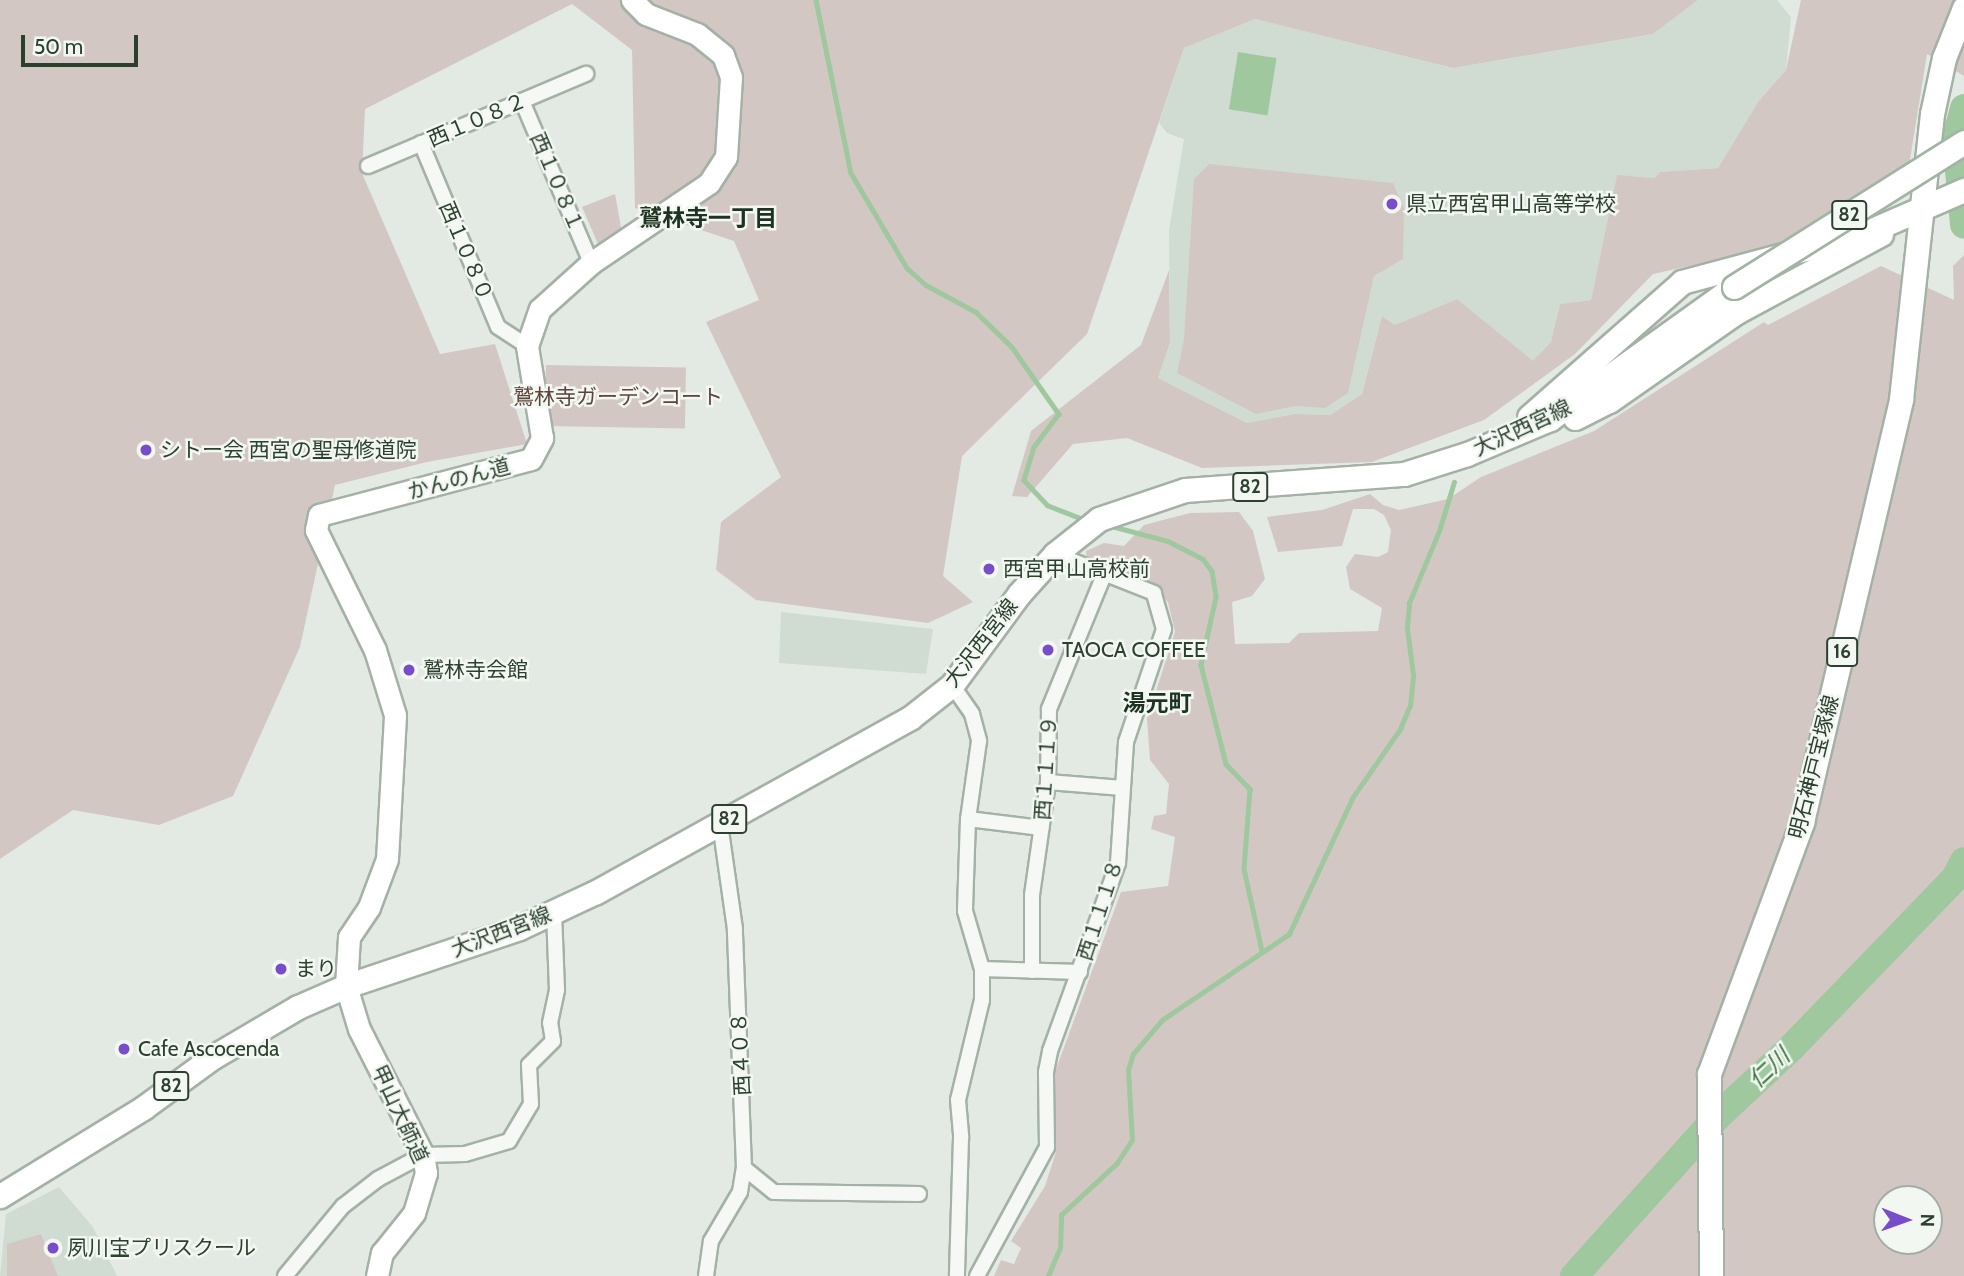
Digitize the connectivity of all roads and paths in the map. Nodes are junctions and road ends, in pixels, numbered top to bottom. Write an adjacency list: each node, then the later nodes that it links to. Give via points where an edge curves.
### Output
1 (632, 0): 10 (street, かんのん道, via 646,14 697,34 723,55 731,77 726,157 709,183)
2 (1964, 8): 9 (main road, 明石神戸宝塚線 / 16, via 1936,88)
3 (586, 74): 4 (street, 西１０８２)
4 (522, 101): 6 (street, 西１０８２); 10 (street, 西１０８１)
5 (1964, 142): 12 (main road, 大沢西宮線 / 82, bridge, via 1734,287 1550,419)
6 (421, 143): 7 (street, 西１０８２); 11 (street, 西１０８０, via 498,327)
7 (368, 166)
8 (1964, 190): 9 (main road)
9 (1931, 204): 12 (main road, via 1858,251 1735,313 1609,401 1542,435); 12 (main road, via 1865,233 1682,282 1537,412); 35 (main road, 明石神戸宝塚線 / 16, via 1900,400 1802,822 1784,881 1713,1056 1708,1083)
10 (591, 263): 11 (street, かんのん道, via 540,309)
11 (527, 346): 25 (street, かんのん道, via 541,438 531,459 319,515 316,530 374,650 395,715 387,859 369,907 348,937)
12 (1466, 454): 13 (main road, 大沢西宮線 / 82, via 1404,474 1185,490 1099,519)
13 (1055, 554): 14 (street, 西１１１８); 15 (main road, 大沢西宮線 / 82, via 1019,594)
14 (1104, 575): 16 (street, 西１１１９, via 1049,709); 17 (street, 西１１１８, via 1154,593 1164,629 1126,742)
15 (952, 685): 18 (street, via 972,714 979,741); 19 (main road, 大沢西宮線 / 82, via 910,718)
16 (1048, 782): 17 (street); 20 (street, 西１１１９)
17 (1123, 788): 24 (street, 西１１１８, via 1118,863)
18 (968, 819): 20 (street); 22 (street, via 965,911)
19 (720, 823): 21 (main road, 大沢西宮線 / 82); 27 (street, 西４０８, via 735,929)
20 (1041, 828): 23 (street, 西１１１９, via 1032,895)
21 (554, 912): 25 (main road, 大沢西宮線 / 82); 26 (street, via 557,990 550,1023 553,1041 529,1065 528,1114 509,1141 465,1154)
22 (982, 969): 23 (street); 33 (street, via 982,1000 958,1100)
23 (1031, 971): 24 (street)
24 (1080, 972): 34 (street, 西１１１８, via 1046,1072 1047,1147)
25 (346, 986): 26 (street, 甲山大師道, via 359,1029); 29 (main road, 大沢西宮線 / 82, via 298,1007 213,1057 143,1108)
26 (423, 1155): 30 (street, via 378,1179 343,1206); 31 (street, 甲山大師道, via 426,1173 421,1195 382,1253)
27 (744, 1168): 28 (street, via 774,1192); 32 (street, 西４０８, via 740,1192 711,1241)
28 (919, 1194)
29 (0, 1196)
30 (285, 1276)
31 (377, 1276)
32 (706, 1276)
33 (957, 1276)
34 (977, 1276)
35 (1711, 1276)

